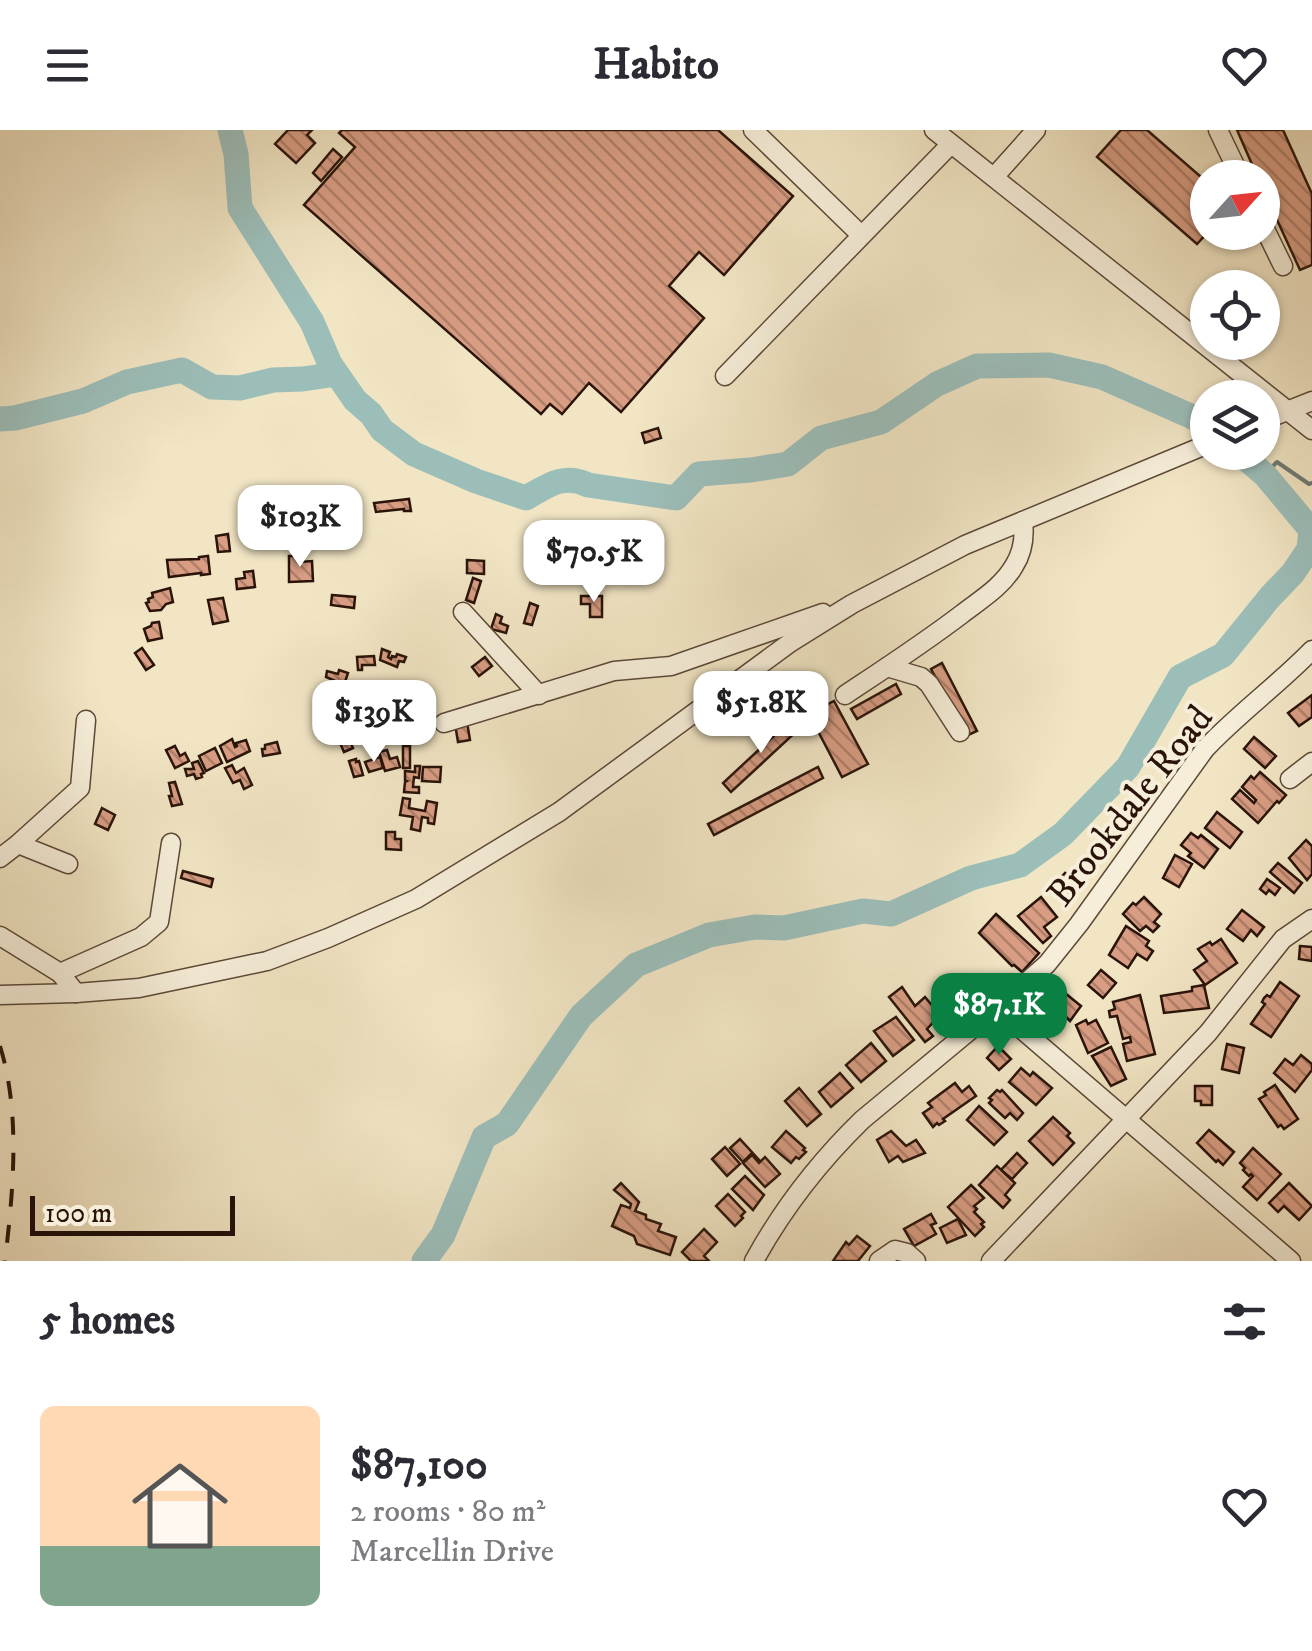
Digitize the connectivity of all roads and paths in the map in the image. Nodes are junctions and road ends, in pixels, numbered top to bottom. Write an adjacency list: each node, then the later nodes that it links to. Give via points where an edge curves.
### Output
1 (752, 130): 8 (street)
2 (934, 130): 5 (street)
3 (1036, 130): 7 (street)
4 (1218, 130): 6 (street)
5 (951, 144): 7 (street); 8 (street)
6 (1232, 160)
7 (994, 177): 13 (street)
8 (862, 235): 11 (street)
9 (1275, 250): 10 (street)
10 (1282, 266)
11 (725, 376)
12 (1312, 400): 13 (street)
13 (1288, 410): 14 (street); 15 (street)
14 (1280, 413)
15 (1312, 430)
16 (1190, 452): 17 (street)
17 (1024, 521): 18 (street); 21 (street, via 1025,538 1004,580)
18 (852, 604): 22 (street, via 671,666 614,671); 36 (street, via 558,812 416,899 267,961 138,988)
19 (463, 612): 22 (street)
20 (1309, 658): 38 (street, Brookdale Road, via 1205,748 1063,944)
21 (887, 667): 23 (street); 26 (street, via 929,684)
22 (538, 695): 25 (street)
23 (844, 695)
24 (86, 720): 30 (street, via 80,788)
25 (444, 723)
26 (960, 732)
27 (1312, 762): 28 (street)
28 (1290, 779)
29 (171, 842): 35 (street, via 159,922)
30 (18, 844): 31 (street); 32 (street)
31 (0, 858)
32 (68, 864)
33 (1312, 919): 39 (street, via 1283,939 1208,1033)
34 (0, 936): 35 (street)
35 (60, 974): 36 (street)
36 (76, 993): 37 (street)
37 (0, 994)
38 (997, 1008): 39 (street); 40 (street, Brookdale Road, via 842,1139)
39 (1126, 1119): 43 (street); 44 (street)
40 (754, 1261)
41 (880, 1261): 42 (street, via 895,1250)
42 (916, 1261)
43 (991, 1261)
44 (1292, 1261)

